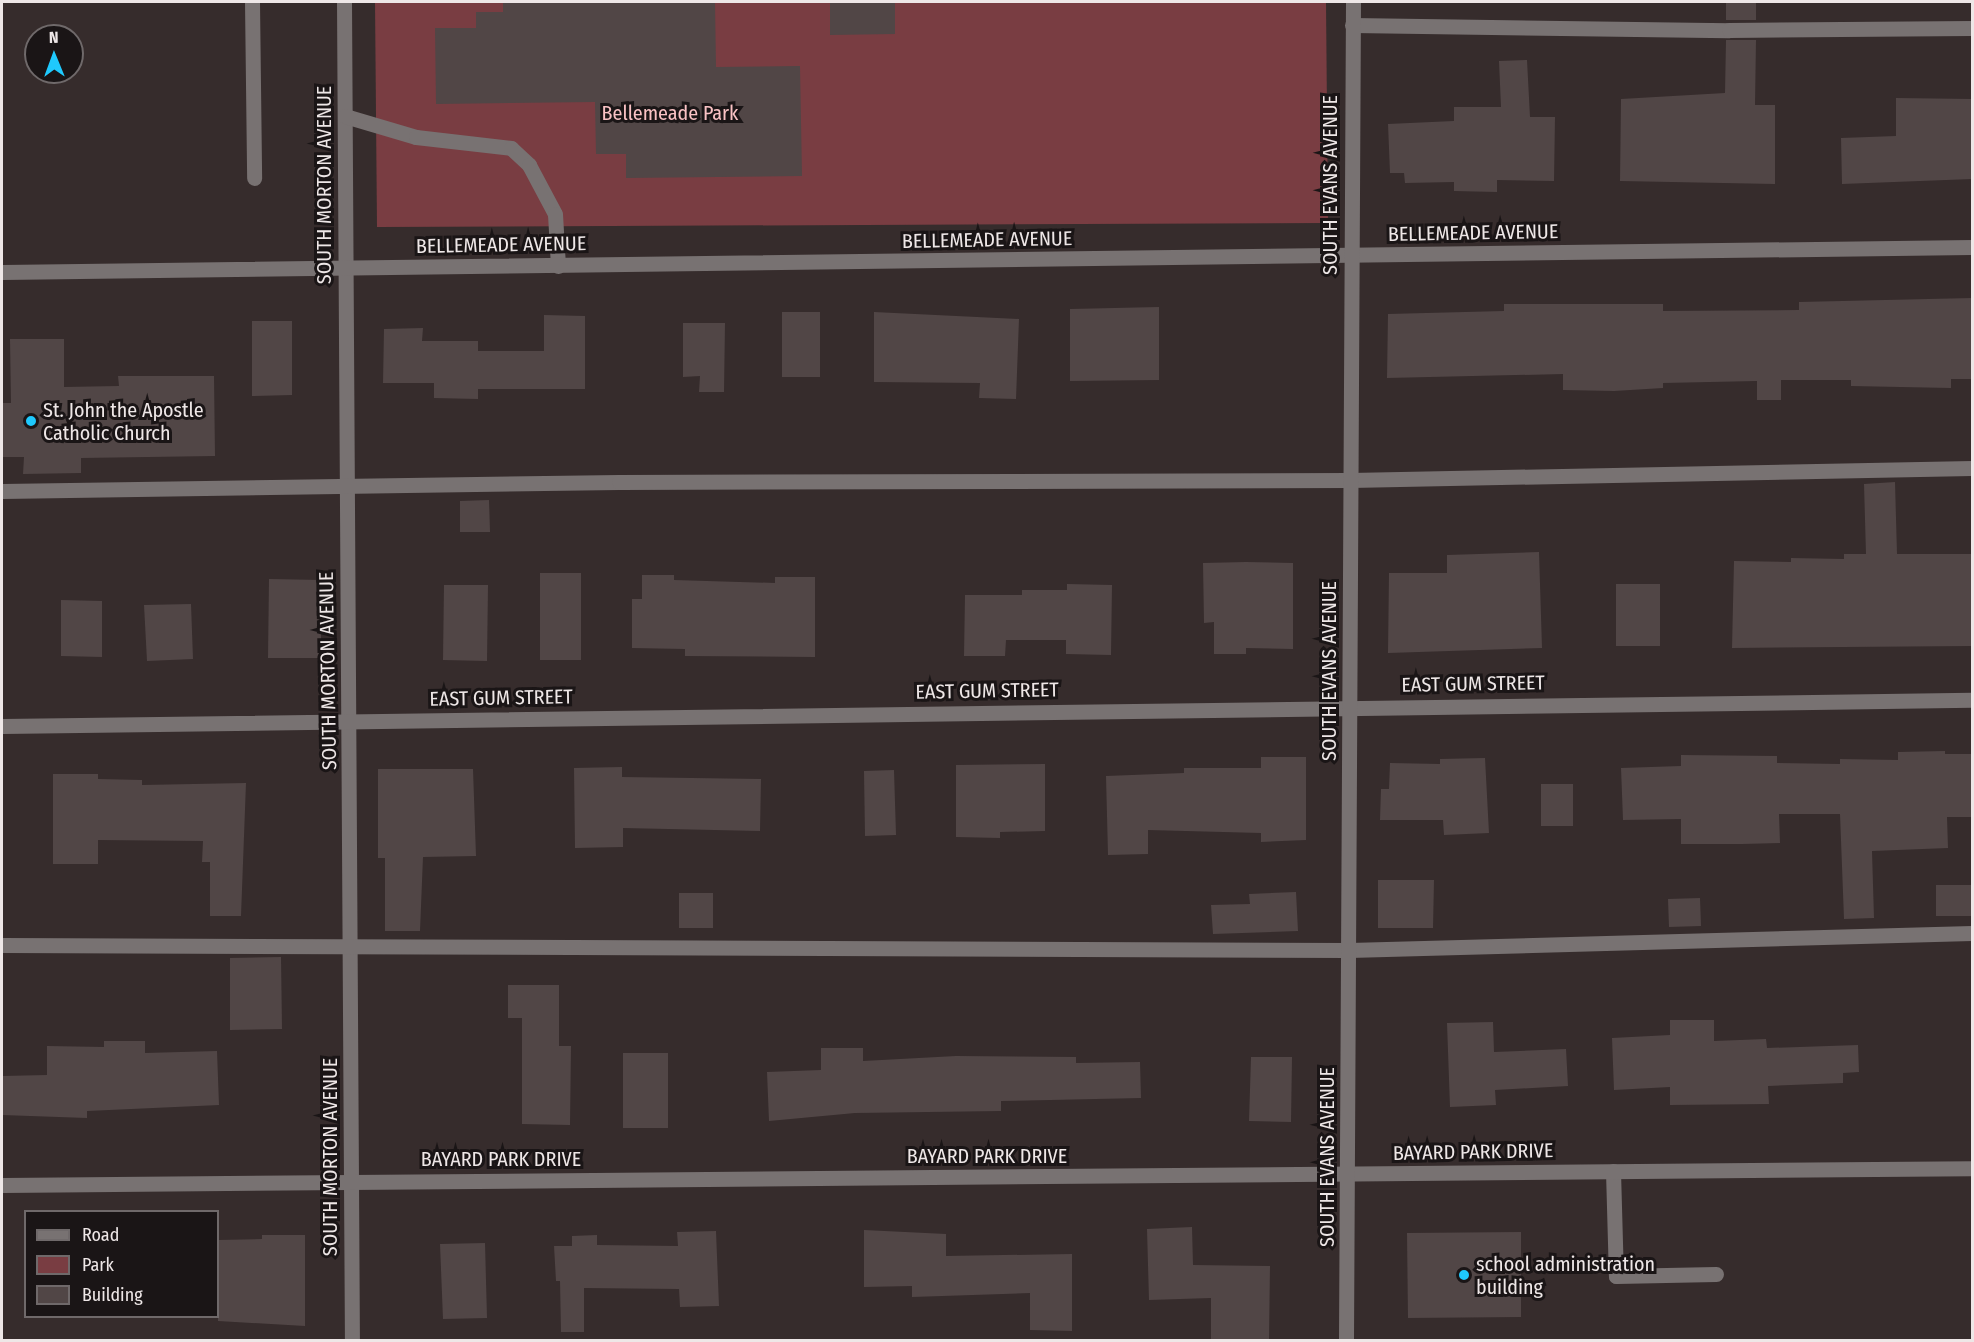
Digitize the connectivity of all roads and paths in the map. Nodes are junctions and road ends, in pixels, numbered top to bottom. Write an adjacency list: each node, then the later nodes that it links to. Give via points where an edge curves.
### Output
1 (252, 2): 7 (street)
2 (344, 2): 6 (street, SOUTH MORTON AVENUE)
3 (1353, 2): 4 (street, SOUTH EVANS AVENUE)
4 (1353, 25): 5 (street); 9 (street, SOUTH EVANS AVENUE)
5 (1972, 28)
6 (345, 116): 10 (street, via 416,136 511,148 529,165 555,214); 11 (street, SOUTH MORTON AVENUE)
7 (254, 178)
8 (1972, 247): 9 (street, BELLEMEADE AVENUE)
9 (1351, 256): 10 (street, BELLEMEADE AVENUE); 14 (street, SOUTH EVANS AVENUE)
10 (558, 266): 11 (street, BELLEMEADE AVENUE)
11 (346, 268): 12 (street, BELLEMEADE AVENUE); 15 (street, SOUTH MORTON AVENUE)
12 (2, 272)
13 (1972, 468): 14 (street)
14 (1350, 480): 15 (street, via 630,482); 18 (street, SOUTH EVANS AVENUE)
15 (346, 488): 16 (street); 19 (street, SOUTH MORTON AVENUE)
16 (2, 491)
17 (1972, 700): 18 (street, EAST GUM STREET)
18 (1350, 706): 19 (street, EAST GUM STREET); 24 (street, SOUTH EVANS AVENUE)
19 (350, 722): 20 (street, EAST GUM STREET); 23 (street, SOUTH MORTON AVENUE)
20 (2, 726)
21 (1972, 933): 24 (street)
22 (2, 945): 23 (street)
23 (351, 946): 24 (street); 28 (street, SOUTH MORTON AVENUE)
24 (1349, 950): 27 (street, SOUTH EVANS AVENUE)
25 (1972, 1168): 26 (street, BAYARD PARK DRIVE)
26 (1613, 1171): 27 (street, BAYARD PARK DRIVE); 30 (street, via 1616,1276)
27 (1348, 1174): 28 (street, BAYARD PARK DRIVE); 32 (street, SOUTH EVANS AVENUE)
28 (351, 1181): 29 (street, BAYARD PARK DRIVE); 31 (street, SOUTH MORTON AVENUE)
29 (2, 1185)
30 (1716, 1274)
31 (352, 1341)
32 (1346, 1341)

